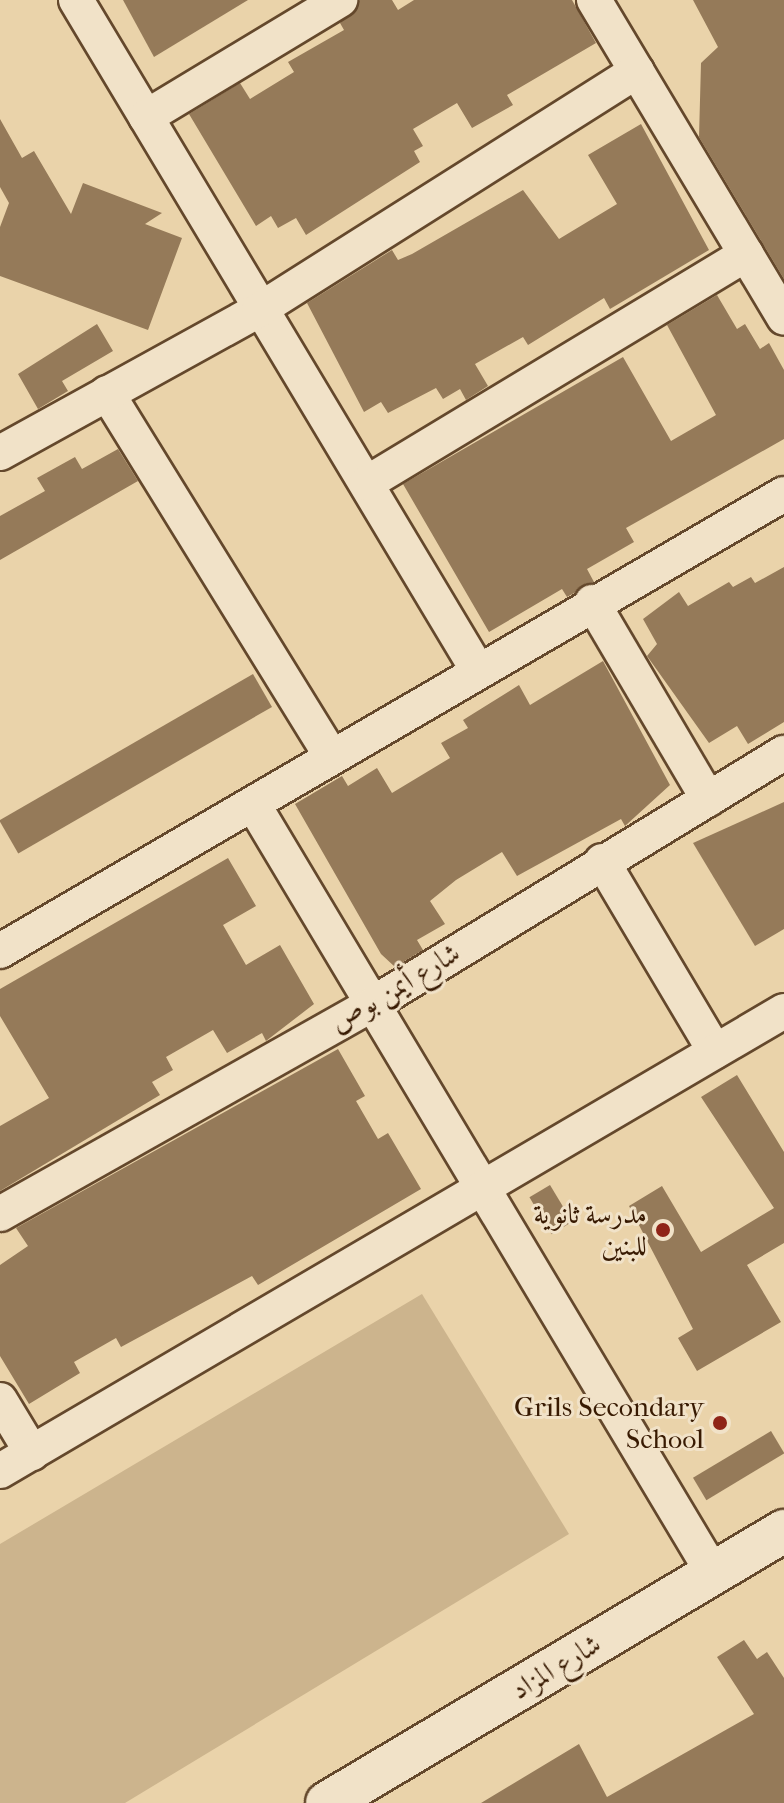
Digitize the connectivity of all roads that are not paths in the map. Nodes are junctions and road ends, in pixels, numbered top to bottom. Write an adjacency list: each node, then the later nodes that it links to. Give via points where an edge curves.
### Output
1 (76, 0): 5 (street)
2 (340, 0): 5 (street)
3 (594, 0): 4 (street)
4 (637, 71): 6 (street); 7 (street)
5 (146, 117): 7 (street)
6 (746, 254): 8 (street); 11 (street)
7 (259, 310): 9 (street); 11 (street)
8 (784, 318)
9 (107, 393): 10 (street); 16 (street)
10 (0, 453)
11 (367, 483): 14 (street)
12 (784, 494): 13 (street)
13 (592, 602): 14 (street); 17 (street)
14 (477, 669): 16 (street)
15 (784, 753): 17 (street, شارع أيمن بوص)
16 (332, 757): 18 (street)
17 (708, 799): 19 (street, شارع أيمن بوص)
18 (253, 804): 20 (street); 21 (street)
19 (602, 861): 21 (street, شارع أيمن بوص); 23 (street)
20 (0, 951)
21 (374, 1003): 24 (street); 25 (street, شارع أيمن بوص)
22 (784, 1011): 23 (street)
23 (715, 1051): 24 (street)
24 (481, 1189): 27 (street); 30 (street)
25 (0, 1214)
26 (0, 1400): 27 (street)
27 (32, 1453): 28 (street)
28 (0, 1471)
29 (784, 1531): 30 (street, شارع المزاد)
30 (713, 1573): 31 (street, شارع المزاد)
31 (327, 1803)

